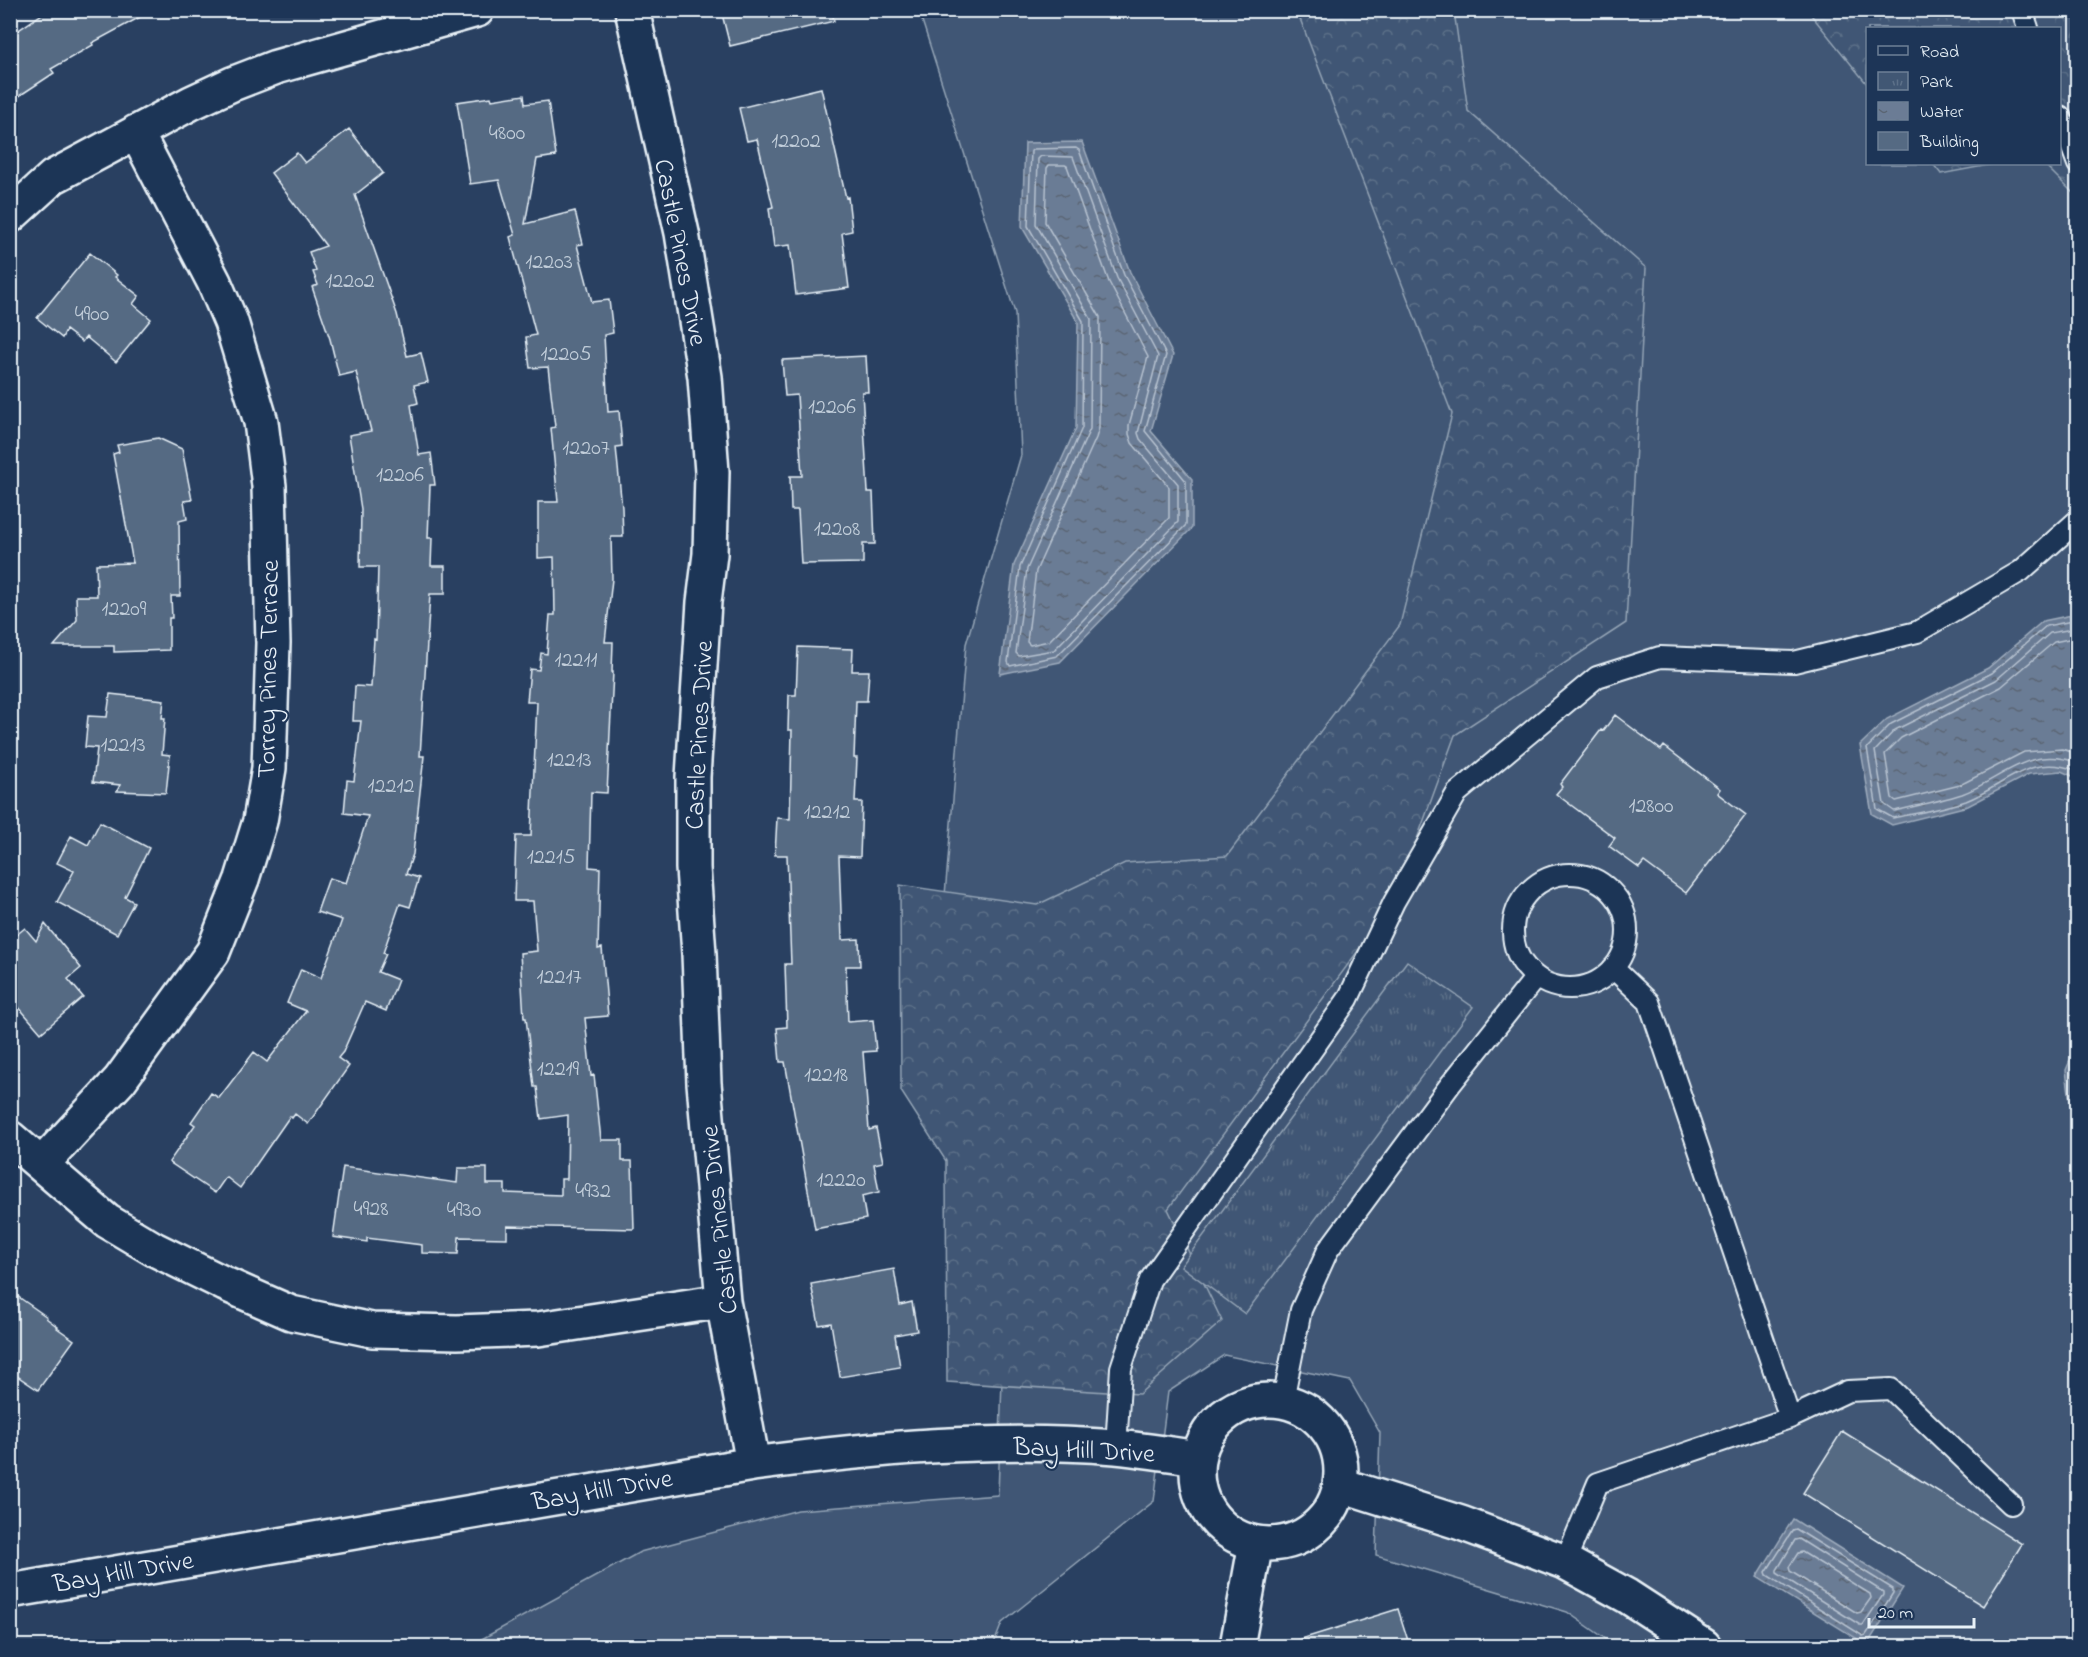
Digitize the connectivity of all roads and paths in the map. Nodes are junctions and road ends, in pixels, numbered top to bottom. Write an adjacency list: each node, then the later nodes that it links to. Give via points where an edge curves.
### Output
1 (477, 10): 6 (street, via 276,67 190,103)
2 (632, 10): 14 (street, Castle Pines Drive, via 682,233 705,377 712,472 710,554 693,777 693,868 704,1083)
3 (2022, 10): 4 (lane)
4 (2028, 27)
5 (2061, 119): 7 (lane)
6 (136, 132): 8 (street, via 53,177); 13 (street, Torrey Pines Terrace, via 214,282 231,322 261,422 269,486 273,643 269,768 260,822 213,952 120,1080)
7 (2078, 164)
8 (10, 216)
9 (2078, 520): 17 (lane, via 2021,571 1917,632 1794,663 1660,657 1597,677 1456,793 1394,902 1348,999 1150,1280 1121,1368)
10 (1613, 968): 11 (lane, via 1600,980 1568,988); 11 (lane, via 1624,952 1625,914 1602,883 1564,874 1529,891 1518,907 1513,925 1522,963); 16 (lane, via 1649,1002)
11 (1536, 977): 15 (lane, via 1328,1250 1301,1310)
12 (10, 1138): 13 (street)
13 (42, 1164): 14 (street, via 107,1221 154,1249 291,1313 372,1330 538,1329)
14 (723, 1301): 19 (street, Castle Pines Drive)
15 (1283, 1400): 18 (street, via 1260,1400 1238,1406 1220,1419 1206,1437); 20 (street, via 1304,1408 1329,1431 1342,1462)
16 (1790, 1418): 21 (lane, via 1848,1391 1891,1389); 23 (lane, via 1598,1483)
17 (1116, 1447): 18 (street, Bay Hill Drive); 19 (street, Bay Hill Drive, via 946,1444)
18 (1198, 1458): 22 (street, via 1197,1481 1216,1522 1234,1535)
19 (753, 1464): 24 (street, Bay Hill Drive)
20 (1341, 1485): 22 (street, via 1333,1506 1319,1524 1300,1537 1279,1544); 23 (street, via 1461,1523)
21 (2011, 1504)
22 (1256, 1543): 25 (street)
23 (1565, 1562): 26 (street, via 1628,1596)
24 (10, 1591)
25 (1237, 1647)
26 (1704, 1647)

